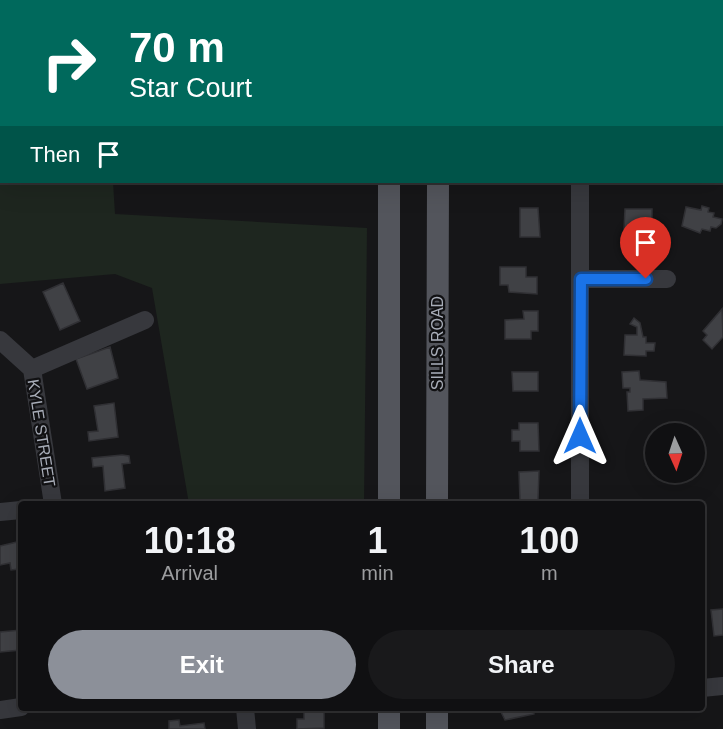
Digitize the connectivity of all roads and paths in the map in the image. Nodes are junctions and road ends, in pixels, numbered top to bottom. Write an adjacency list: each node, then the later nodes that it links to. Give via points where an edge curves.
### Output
1 (389, 183): 10 (main road)
2 (438, 183): 11 (main road, SILLS ROAD)
3 (580, 183): 4 (street)
4 (581, 279): 5 (street); 12 (street)
5 (668, 279)
6 (146, 320): 8 (street)
7 (0, 340): 8 (street, KYLE STREET)
8 (32, 369): 9 (street, KYLE STREET)
9 (53, 501)
10 (389, 501)
11 (437, 501)
12 (580, 501)
13 (18, 510): 14 (street)
14 (0, 512)
15 (723, 686): 16 (street)
16 (705, 688)
17 (18, 707): 18 (street)
18 (0, 710)
19 (245, 711): 22 (street)
20 (389, 711): 23 (main road)
21 (437, 711): 24 (main road)
22 (247, 729)
23 (389, 729)
24 (437, 729)

